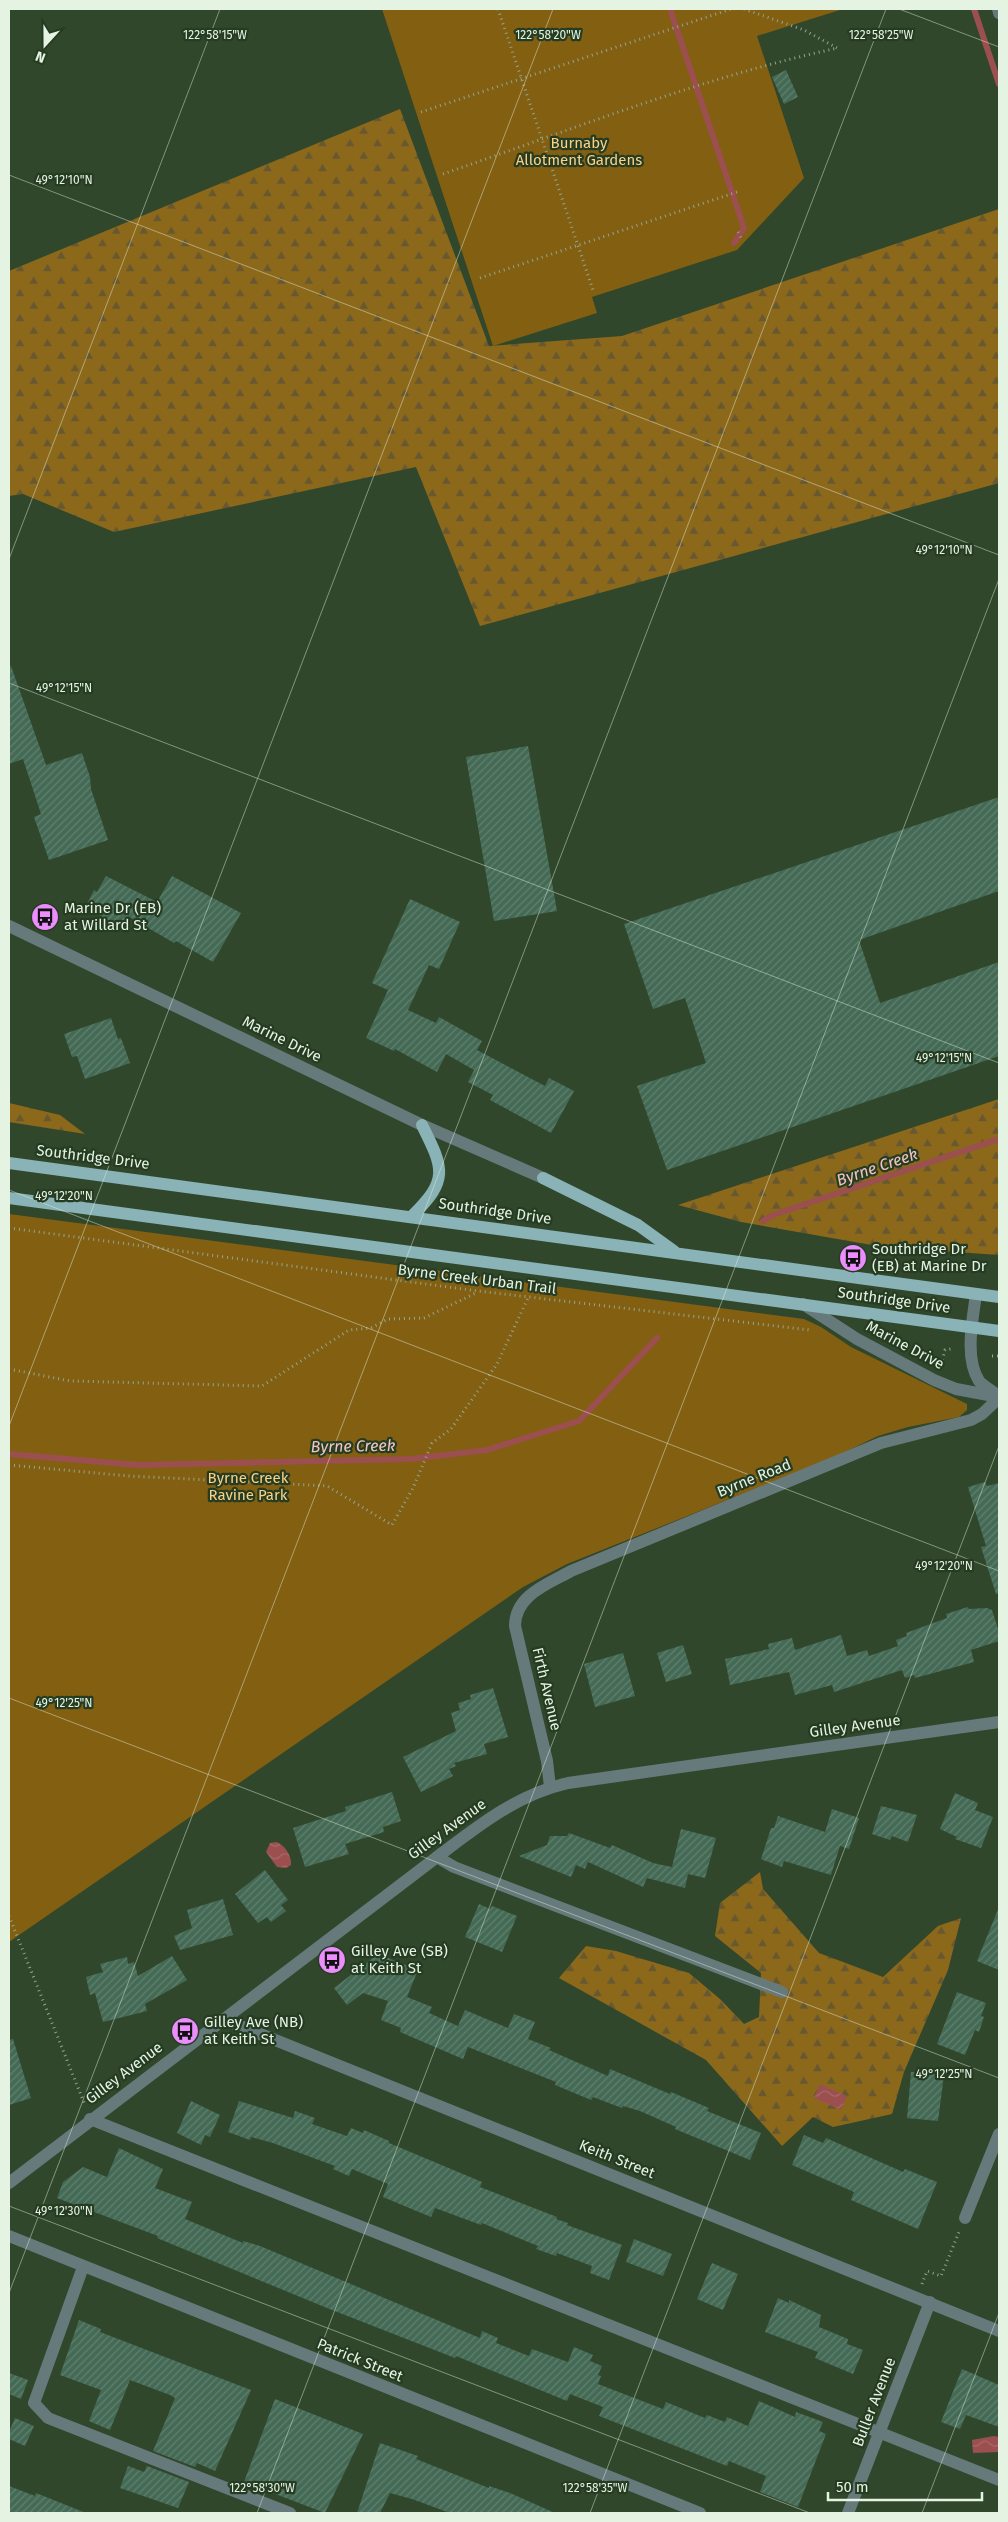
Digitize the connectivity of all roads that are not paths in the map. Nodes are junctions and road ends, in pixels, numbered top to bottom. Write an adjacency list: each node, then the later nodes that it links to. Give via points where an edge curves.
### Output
1 (998, 9): 2 (street)
2 (999, 13)
3 (9, 926): 4 (street, Marine Drive)
4 (422, 1125): 6 (street, Marine Drive); 8 (main road, via 438,1155 440,1174 436,1190)
5 (9, 1163): 8 (main road, Southridge Drive)
6 (543, 1178): 9 (main road, via 638,1225)
7 (9, 1198): 12 (main road, Southridge Drive)
8 (412, 1216): 9 (main road, Southridge Drive)
9 (676, 1252): 10 (main road, Southridge Drive)
10 (976, 1294): 11 (main road); 13 (street)
11 (999, 1297)
12 (803, 1304): 13 (main road, Southridge Drive); 15 (street, Marine Drive, via 857,1339 934,1380 956,1389)
13 (972, 1326): 14 (main road); 15 (street, via 973,1359 980,1381)
14 (999, 1331)
15 (999, 1397): 16 (street, Byrne Road, via 971,1420 881,1443 571,1571)
16 (524, 1601): 18 (street, Firth Avenue, via 515,1626 547,1761)
17 (999, 1722): 18 (street, Gilley Avenue)
18 (550, 1787): 19 (street, Gilley Avenue, via 499,1811)
19 (437, 1857): 20 (street); 21 (street, Gilley Avenue)
20 (782, 1992)
21 (223, 2019): 22 (street, Gilley Avenue); 29 (street, Keith Street)
22 (90, 2119): 25 (street, Gilley Avenue); 31 (street)
23 (999, 2134): 24 (street)
24 (994, 2164): 26 (street)
25 (9, 2183)
26 (965, 2218)
27 (9, 2236): 28 (street, Patrick Street)
28 (83, 2267): 33 (street, Patrick Street); 34 (street, via 34,2403 48,2418)
29 (930, 2302): 30 (street, Keith Street); 31 (street, Buller Avenue)
30 (999, 2331)
31 (881, 2431): 32 (street); 35 (street, Buller Avenue)
32 (999, 2480)
33 (692, 2512)
34 (290, 2513)
35 (848, 2513)

